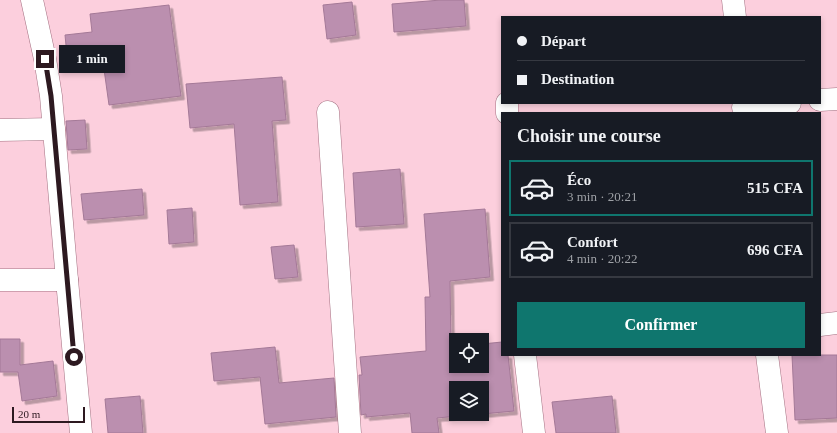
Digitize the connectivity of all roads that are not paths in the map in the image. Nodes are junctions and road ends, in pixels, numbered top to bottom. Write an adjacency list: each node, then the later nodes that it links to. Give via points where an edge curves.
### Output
1 (32, 0): 9 (street, via 45,59)
2 (733, 0): 3 (street)
3 (735, 16)
4 (837, 99): 5 (street)
5 (821, 100)
6 (781, 104): 7 (street)
7 (743, 108)
8 (328, 112): 18 (street)
9 (54, 129): 10 (street); 12 (street)
10 (0, 130)
11 (0, 280): 12 (street)
12 (67, 280): 17 (street)
13 (837, 323): 14 (street)
14 (821, 325)
15 (525, 356): 19 (street)
16 (767, 356): 20 (street)
17 (82, 433)
18 (350, 433)
19 (534, 433)
20 (777, 433)

